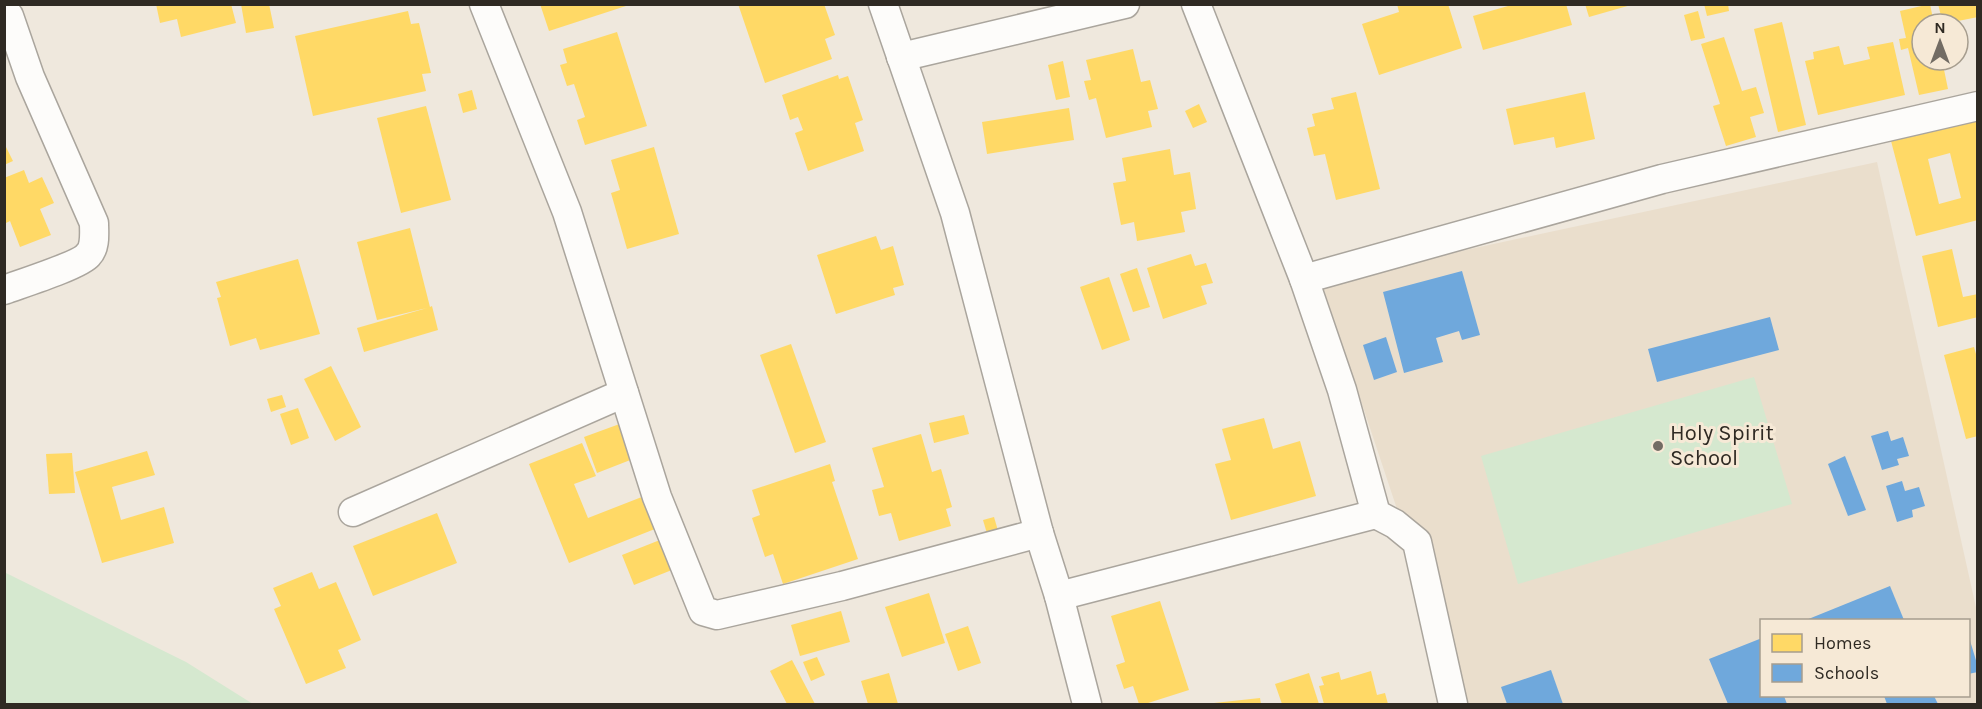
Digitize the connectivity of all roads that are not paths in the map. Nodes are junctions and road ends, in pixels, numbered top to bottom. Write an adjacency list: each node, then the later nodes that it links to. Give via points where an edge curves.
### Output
1 (484, 4): 10 (street, via 567,212)
2 (883, 4): 6 (street)
3 (1125, 4): 6 (street)
4 (1196, 4): 8 (street)
5 (4, 11): 9 (street, via 94,223 94,240 88,255)
6 (901, 57): 13 (street, via 955,213)
7 (1977, 106): 8 (street, via 1662,179)
8 (1304, 279): 12 (street, via 1342,390)
9 (4, 290)
10 (624, 393): 11 (street); 13 (street, via 657,497 703,611 717,615 842,586)
11 (353, 512)
12 (1376, 514): 14 (street); 16 (street, via 1417,542)
13 (1039, 533): 14 (street)
14 (1059, 596): 15 (street)
15 (1088, 705)
16 (1453, 705)

